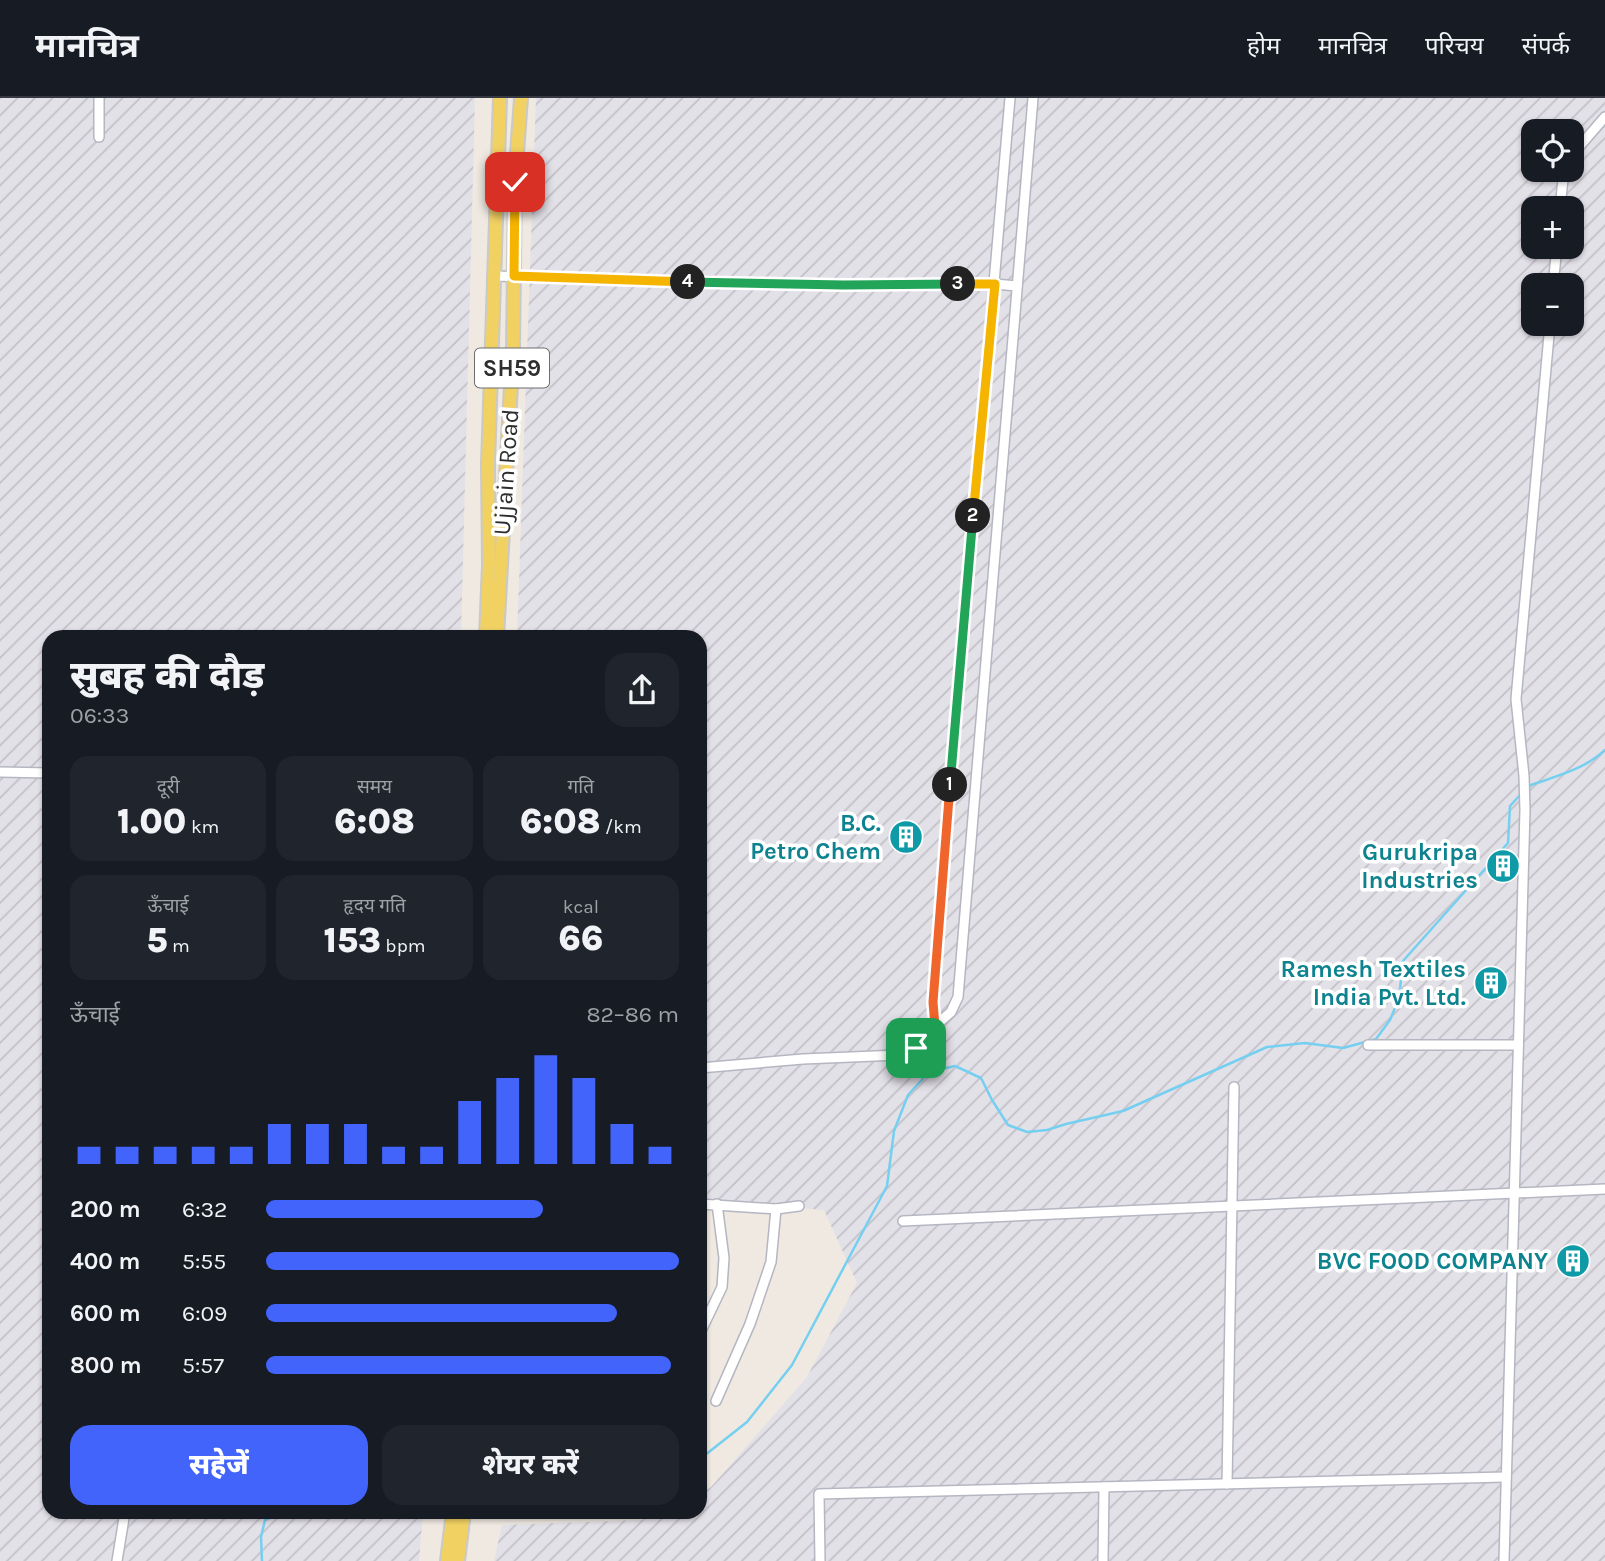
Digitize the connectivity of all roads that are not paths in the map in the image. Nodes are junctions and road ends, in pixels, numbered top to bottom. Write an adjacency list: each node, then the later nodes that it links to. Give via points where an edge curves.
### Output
1 (99, 98): 7 (street)
2 (500, 98): 9 (main road, Ujjain Road / SH59)
3 (521, 98): 10 (main road, Ujjain Road / SH59)
4 (1010, 98): 11 (street)
5 (1033, 98): 12 (street)
6 (1605, 117): 8 (street)
7 (99, 137)
8 (1584, 141)
9 (495, 276): 10 (street); 14 (main road, Ujjain Road / SH59)
10 (514, 276): 11 (street, via 830,285); 15 (main road, Ujjain Road / SH59)
11 (995, 284): 12 (street); 18 (street, via 943,869)
12 (1017, 286): 18 (street, via 958,997 951,1012)
13 (1549, 336): 20 (street, via 1516,699 1525,810)
14 (486, 630)
15 (497, 630)
16 (0, 772): 17 (street)
17 (42, 773)
18 (935, 1026): 21 (street, via 916,1048 899,1055)
19 (1368, 1045): 20 (street)
20 (1518, 1045): 24 (street)
21 (707, 1067)
22 (1234, 1087): 28 (street)
23 (1605, 1189): 24 (street)
24 (1513, 1192): 28 (street); 33 (street)
25 (707, 1204): 26 (street)
26 (717, 1204): 29 (street); 31 (street, via 724,1258 722,1287)
27 (799, 1206): 29 (street)
28 (1232, 1206): 30 (street); 34 (street)
29 (776, 1209): 32 (street, via 771,1262)
30 (903, 1221)
31 (707, 1318)
32 (716, 1401)
33 (1505, 1477): 34 (street); 44 (street)
34 (1227, 1483): 35 (street)
35 (1104, 1487): 42 (street, via 818,1494); 43 (street)
36 (124, 1519): 39 (street)
37 (452, 1519): 40 (main road)
38 (463, 1519): 41 (main road)
39 (117, 1557)
40 (447, 1561)
41 (458, 1561)
42 (820, 1561)
43 (1104, 1561)
44 (1504, 1561)

